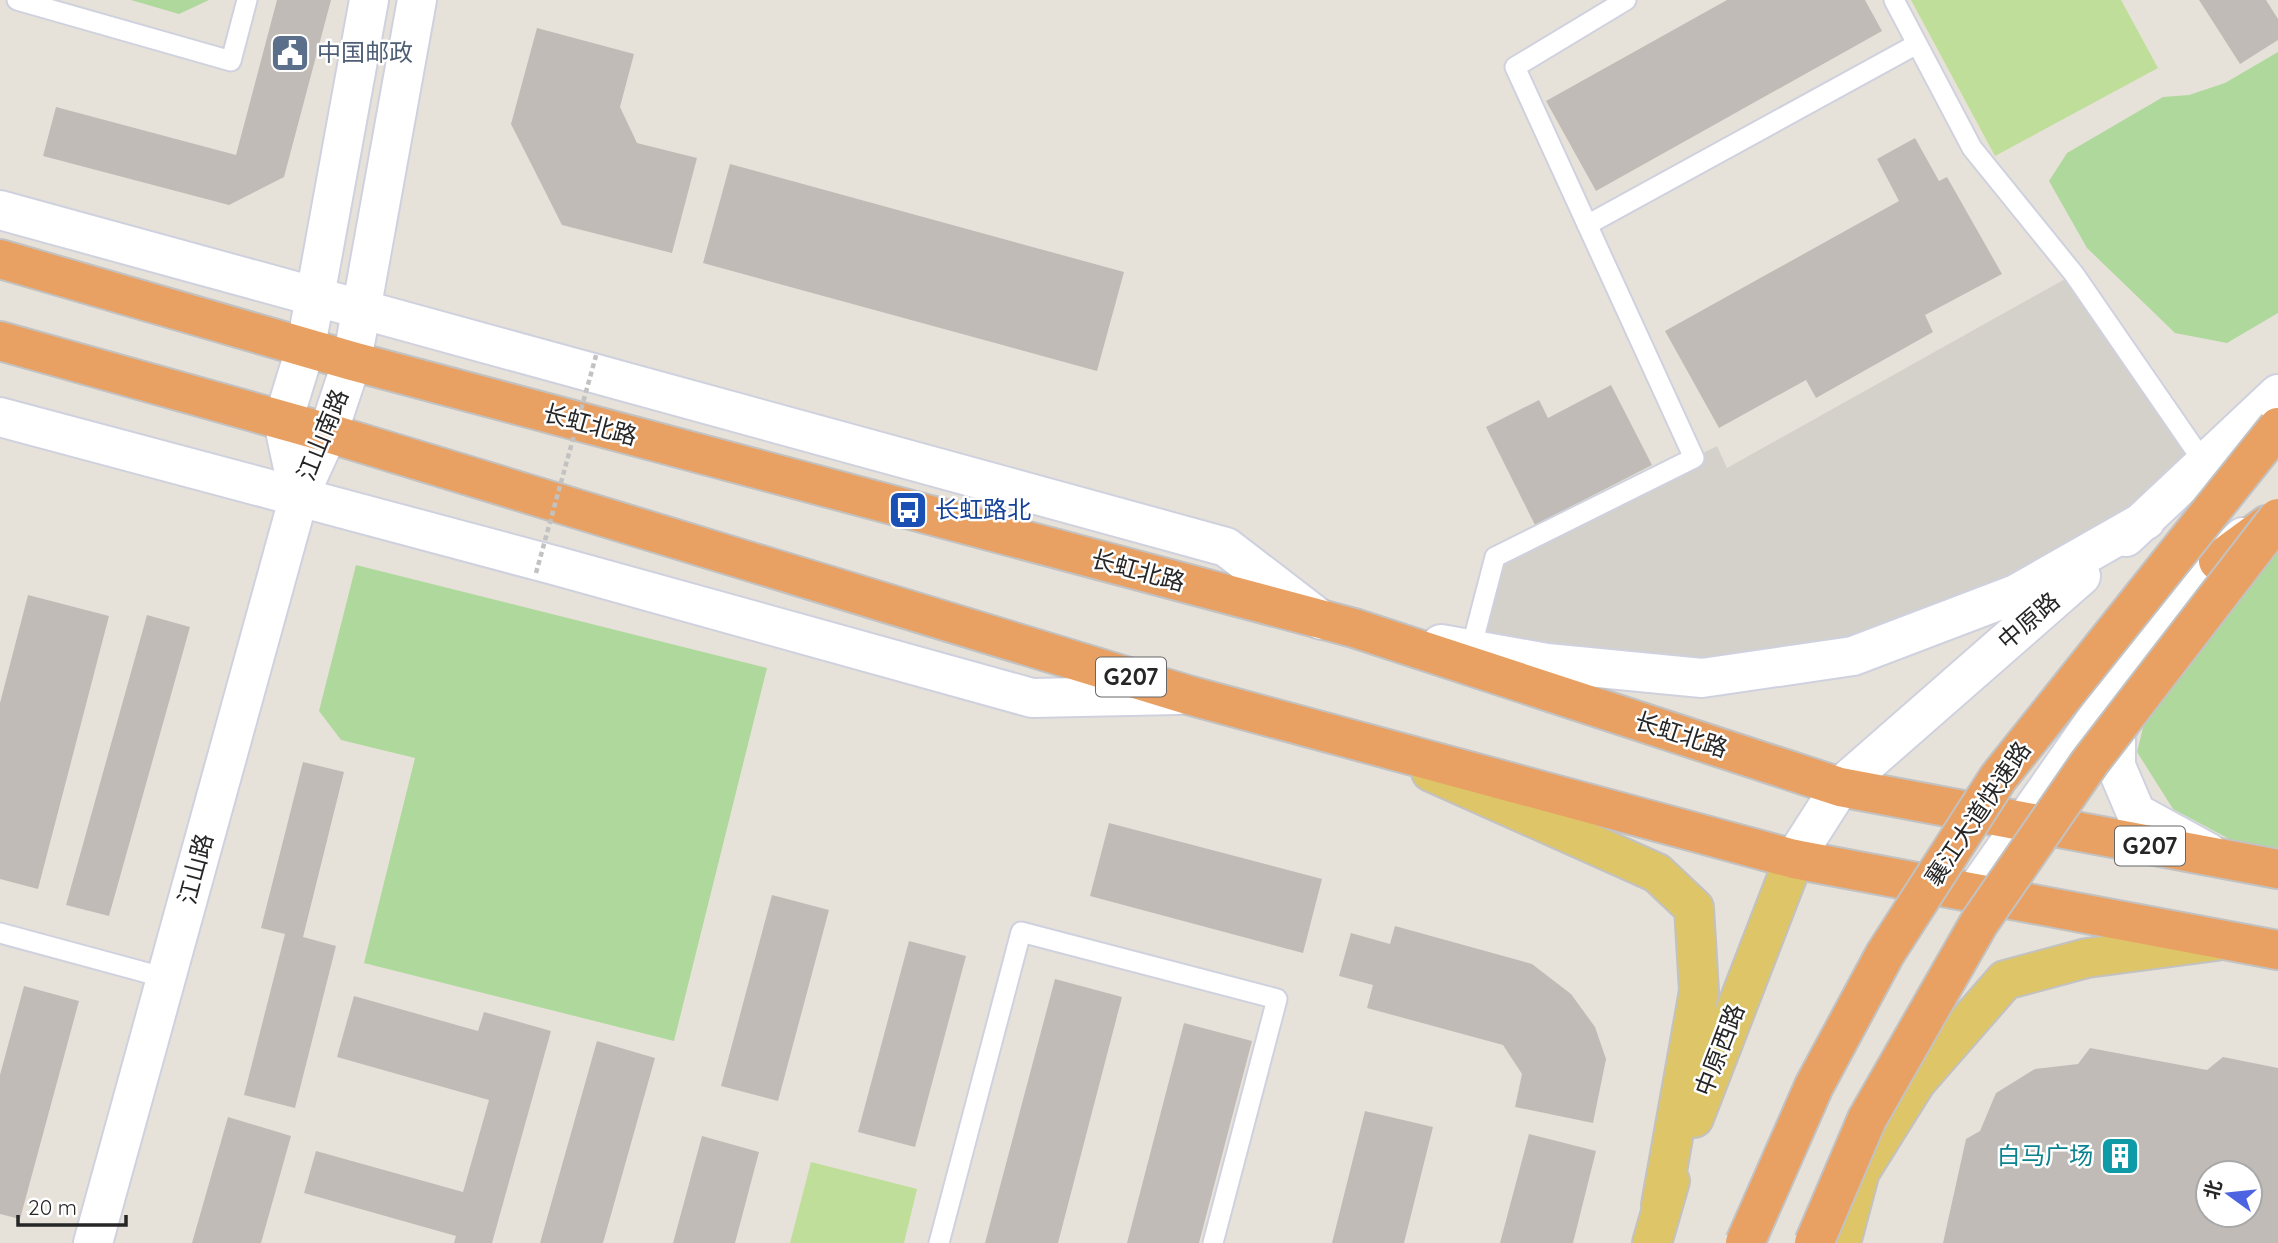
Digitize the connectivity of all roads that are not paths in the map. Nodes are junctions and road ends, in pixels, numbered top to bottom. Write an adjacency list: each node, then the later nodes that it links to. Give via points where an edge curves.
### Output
1 (17, 0): 2 (lane, via 231,61)
2 (247, 0)
3 (369, 0): 11 (street, 江山南路)
4 (416, 0): 12 (street, 江山南路)
5 (1626, 0): 9 (lane, via 1515,67)
6 (1894, 0): 7 (lane)
7 (1917, 44): 9 (lane); 21 (lane, via 1972,148 2074,275)
8 (0, 209): 11 (street)
9 (1587, 225): 29 (lane, via 1694,458 1495,557)
10 (0, 259): 14 (highway, 长虹北路 / G207)
11 (315, 295): 12 (street); 14 (street, 江山南路)
12 (361, 308): 15 (street, 江山南路); 28 (street, via 1226,547)
13 (0, 341): 18 (highway, G207)
14 (306, 346): 15 (highway, 长虹北路 / G207); 18 (street, 江山南路)
15 (352, 361): 20 (street, 江山南路); 28 (highway, 长虹北路 / G207)
16 (2278, 394): 21 (street, 中原路)
17 (0, 417): 22 (street)
18 (283, 421): 20 (highway, G207); 22 (street, 江山南路)
19 (2278, 427): 48 (highway, 襄江大道快速路, bridge, via 1998,778 1885,954 1814,1086)
20 (328, 433): 22 (street, 江山南路); 30 (highway, G207)
21 (2205, 464): 25 (street, 中原路)
22 (299, 496): 30 (street, via 1032,698); 41 (street, 江山路)
23 (2278, 503): 26 (street)
24 (2278, 517): 26 (highway); 49 (highway, bridge, via 2090,762 1979,923 1867,1119)
25 (2146, 520): 29 (street, via 2016,594 1853,656 1702,678 1547,663); 32 (street, 中原路)
26 (2218, 561): 27 (street)
27 (2183, 595): 33 (street); 34 (street, via 2137,680 2116,733 2116,766 2136,813)
28 (1337, 624): 29 (street); 32 (highway, 长虹北路 / G207)
29 (1471, 649)
30 (1188, 695): 31 (highway, G207)
31 (1349, 736): 35 (highway, G207); 43 (main road, via 1657,873 1694,908 1699,991)
32 (1840, 787): 33 (highway, 长虹北路 / G207); 35 (street, 中原路)
33 (2022, 822): 34 (highway, 长虹北路 / G207); 37 (street)
34 (2217, 858): 36 (highway, 长虹北路 / G207)
35 (1794, 859): 37 (highway, G207); 43 (main road, 中原西路)
36 (2278, 869)
37 (1975, 892): 39 (highway, G207); 42 (main road)
38 (0, 935): 41 (lane)
39 (2222, 940): 40 (highway, G207); 42 (main road, via 2087,958 2005,980 1916,1082)
40 (2278, 950)
41 (166, 978): 44 (street, 江山路)
42 (1856, 1178): 50 (main road)
43 (1661, 1205): 47 (main road, 中原西路)
44 (93, 1243)
45 (939, 1243): 46 (lane, via 1021,932 1277,999)
46 (1213, 1243)
47 (1652, 1243)
48 (1745, 1243)
49 (1814, 1243)
50 (1841, 1243)

